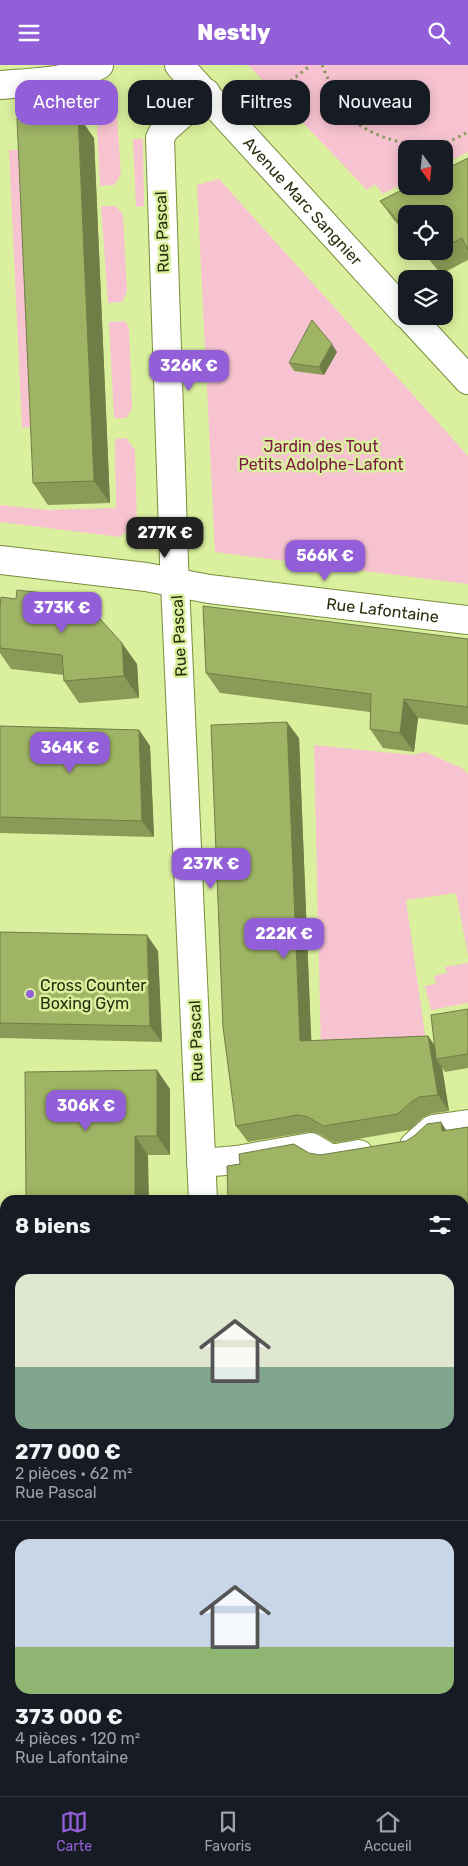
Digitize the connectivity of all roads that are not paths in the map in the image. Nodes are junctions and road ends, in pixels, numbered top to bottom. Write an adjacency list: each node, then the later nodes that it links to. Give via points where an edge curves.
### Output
1 (99, 65): 4 (street, via 82,75)
2 (179, 65): 3 (street, Avenue Marc Sangnier)
3 (193, 80)
4 (0, 85)
5 (212, 100): 7 (street, Avenue Marc Sangnier, via 262,159)
6 (170, 125): 11 (street, Rue Pascal, via 160,138)
7 (398, 304)
8 (417, 325): 9 (street, Avenue Marc Sangnier)
9 (468, 380)
10 (0, 560): 11 (street, Rue Lafontaine)
11 (176, 583): 12 (street, Rue Lafontaine); 14 (street, Rue Pascal)
12 (468, 620)
13 (468, 1124): 14 (street, via 433,1129 417,1145 331,1159 311,1147)
14 (201, 1163): 15 (street, Rue Pascal)
15 (203, 1195)

